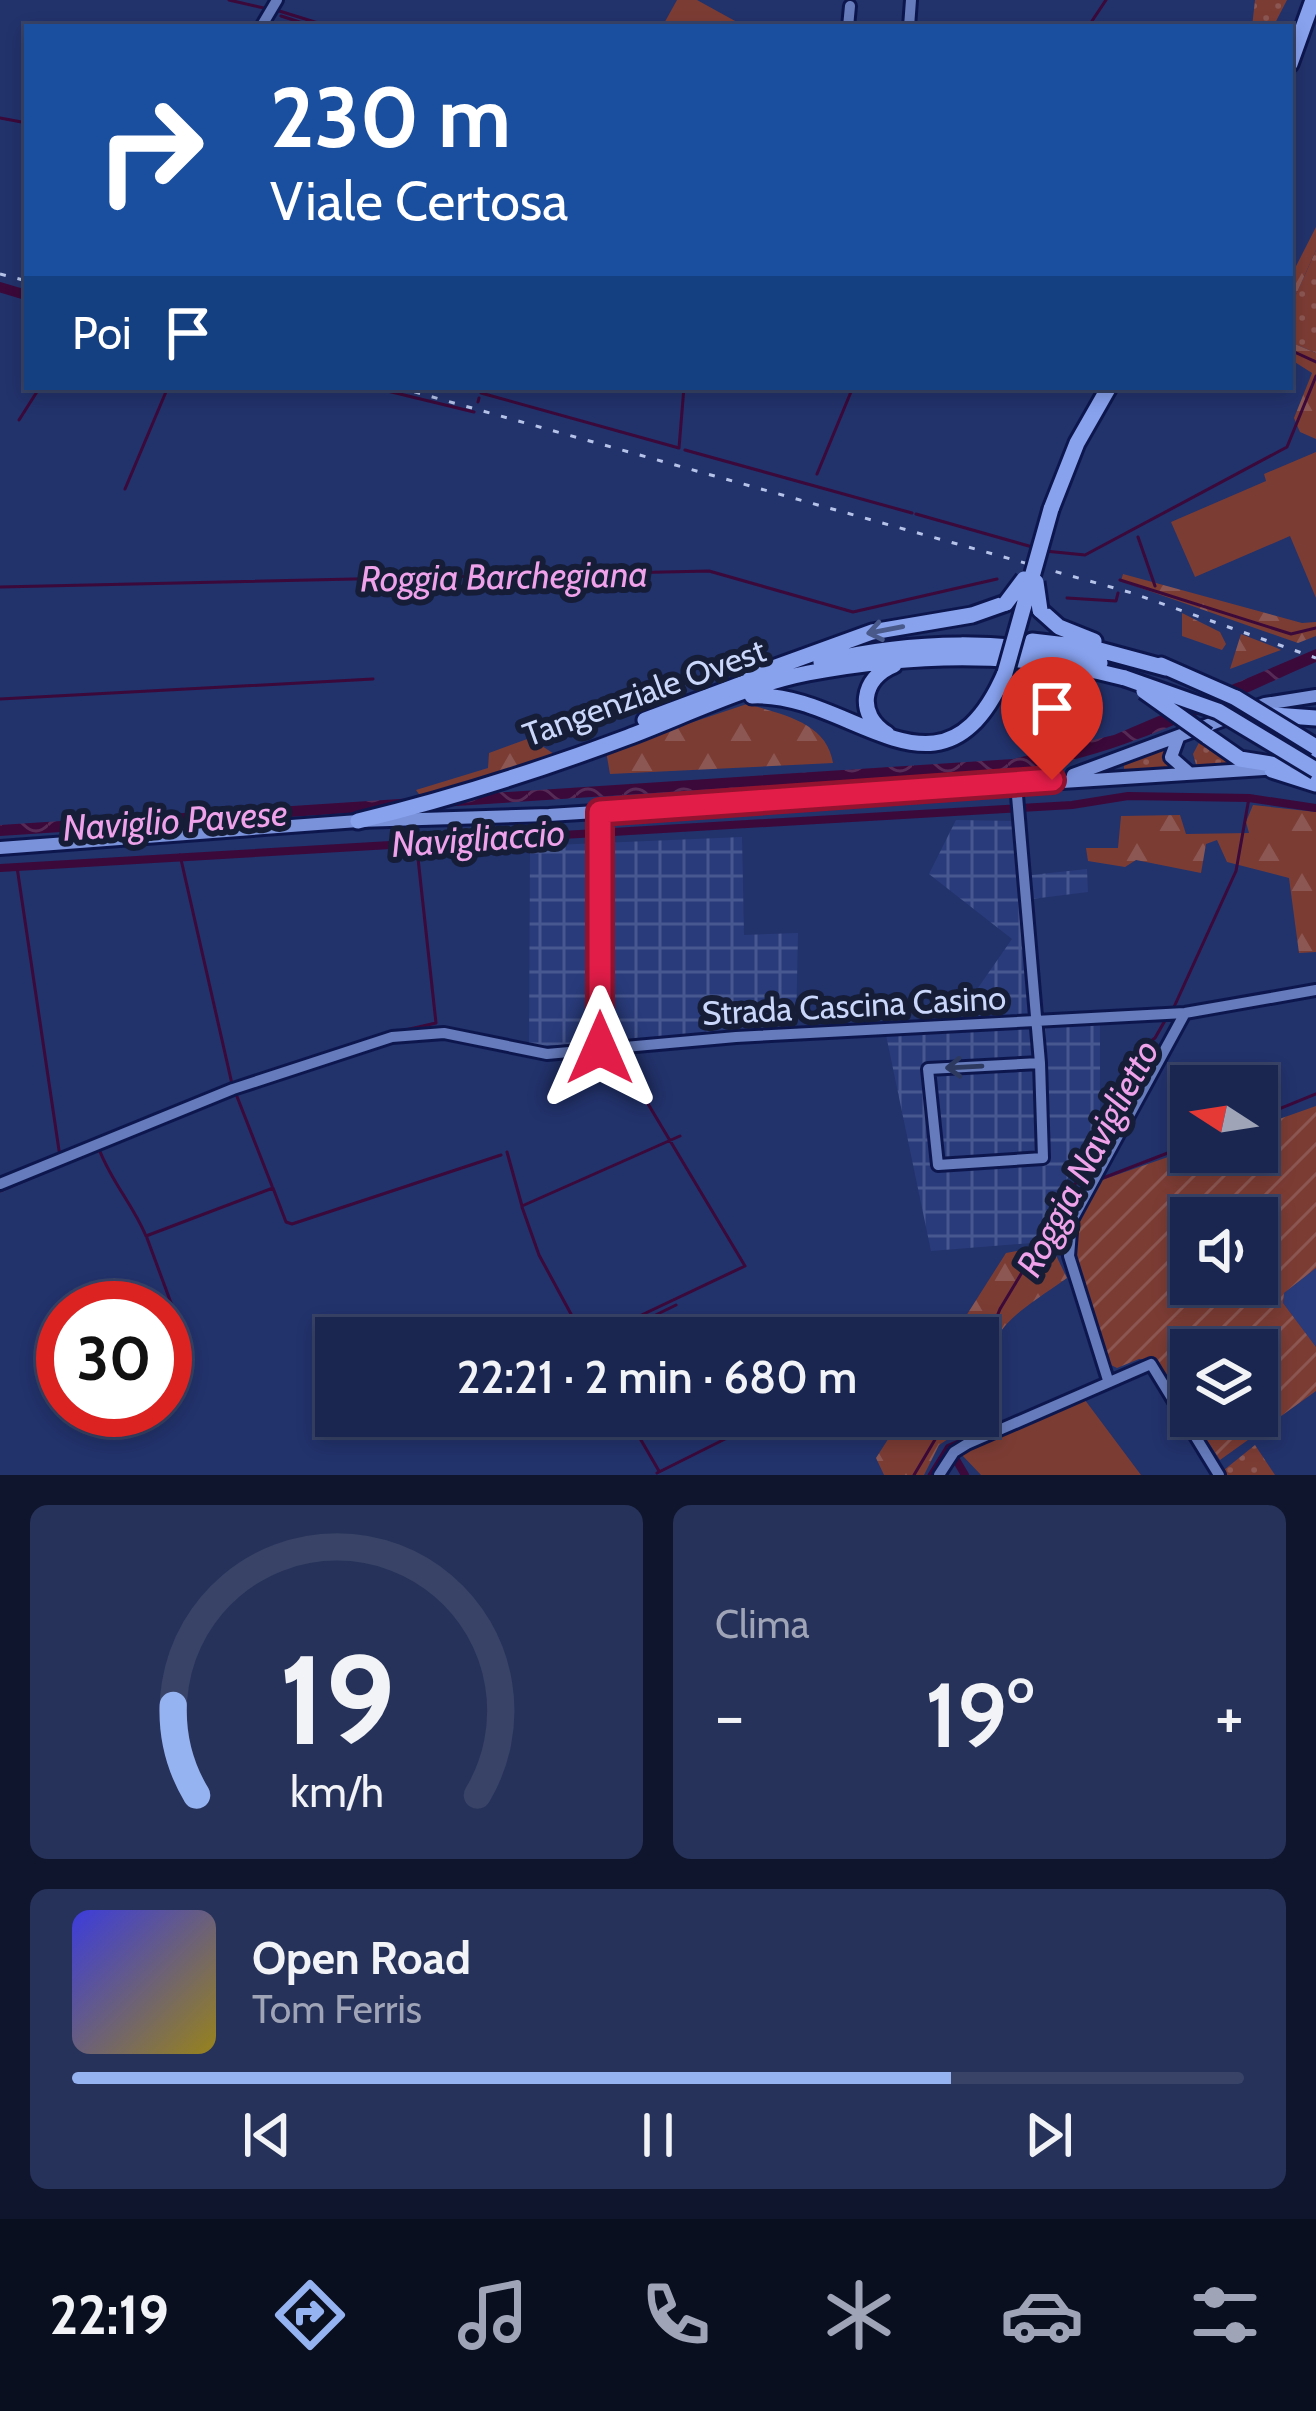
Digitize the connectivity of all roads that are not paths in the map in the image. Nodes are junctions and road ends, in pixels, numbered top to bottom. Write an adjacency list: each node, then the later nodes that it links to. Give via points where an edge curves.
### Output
1 (1313, 0): 4 (highway)
2 (850, 6): 3 (street)
3 (848, 24)
4 (1293, 56)
5 (1108, 390): 6 (highway)
6 (1052, 504): 10 (highway, bridge, via 1034,591 1040,610 1073,633); 12 (highway, one-way to 12, bridge, via 1025,577 1006,603 849,639); 18 (highway, bridge, via 1005,674 985,714 965,734)
7 (945, 645): 10 (highway, via 1051,642); 11 (highway, Tangenziale Ovest, via 1060,654); 12 (highway, Tangenziale Ovest, via 859,653)
8 (968, 658): 9 (highway, Tangenziale Ovest); 15 (highway, Tangenziale Ovest, via 805,674); 18 (highway, via 896,665 871,682 870,718)
9 (1072, 667): 11 (highway, Tangenziale Ovest); 21 (highway, bridge, via 1144,692 1240,759)
10 (1166, 668): 14 (highway)
11 (1126, 674): 20 (highway, Tangenziale Ovest, bridge)
12 (730, 686): 27 (highway, Tangenziale Ovest)
13 (1316, 693): 17 (main road)
14 (1236, 698): 16 (highway, bridge, via 1274,715); 19 (highway, bridge)
15 (715, 706): 18 (highway, via 783,697 876,736); 27 (highway, Tangenziale Ovest)
16 (1316, 718)
17 (1179, 737): 23 (main road, via 1171,758); 24 (main road)
18 (912, 742)
19 (1316, 747)
20 (1316, 765): 21 (main road)
21 (1283, 766): 22 (main road)
22 (1264, 768): 23 (main road); 26 (highway)
23 (1190, 772): 24 (main road)
24 (1052, 780): 25 (main road)
25 (1016, 784): 28 (main road); 33 (street)
26 (1316, 784)
27 (476, 789): 29 (highway, Tangenziale Ovest)
28 (600, 816): 29 (main road); 34 (street)
29 (358, 821): 30 (main road)
30 (0, 848)
31 (1316, 990): 32 (street, Strada Cascina Casino)
32 (1185, 1012): 33 (street, Strada Cascina Casino); 37 (street, via 1072,1220 1070,1256)
33 (1038, 1022): 34 (street, Strada Cascina Casino); 35 (street)
34 (600, 1048): 36 (street, Strada Cascina Casino, via 531,1055 444,1033 392,1037 232,1089)
35 (1040, 1063): 35 (street, one-way to 35, via 928,1070 938,1165 1043,1158)
36 (0, 1184)
37 (1108, 1380): 38 (street, via 967,1444); 39 (street, via 1150,1364)
38 (942, 1473)
39 (1219, 1475)

